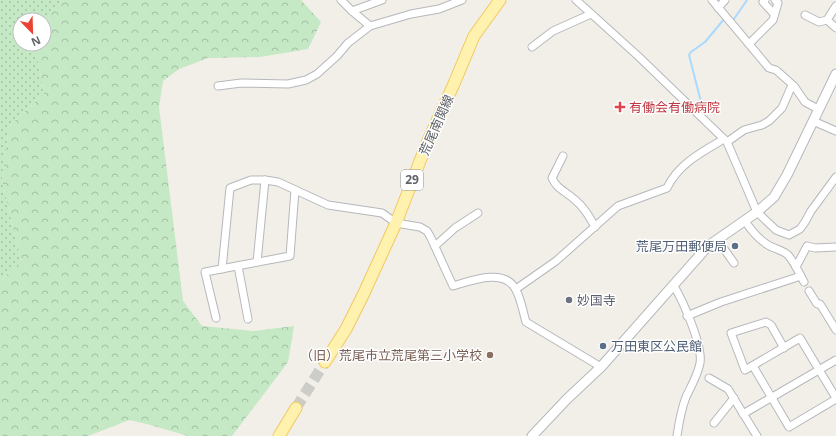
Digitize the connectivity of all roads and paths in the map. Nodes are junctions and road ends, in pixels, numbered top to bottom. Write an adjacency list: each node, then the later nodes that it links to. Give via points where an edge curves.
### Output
1 (341, 0): 12 (street)
2 (382, 0): 12 (street)
3 (462, 0): 17 (street, via 439,9)
4 (500, 0): 35 (main road, 荒尾南関線 / 29, via 474,36 427,143)
5 (576, 0): 13 (street)
6 (712, 0): 11 (street)
7 (725, 0): 11 (street)
8 (765, 0): 14 (street)
9 (775, 0): 14 (street, via 778,3)
10 (836, 6): 16 (street)
11 (718, 8): 19 (street)
12 (352, 11): 17 (street)
13 (591, 14): 20 (street, via 554,31); 27 (street)
14 (774, 14): 19 (street, via 773,20)
15 (805, 15): 16 (street, via 819,22)
16 (827, 20): 18 (street)
17 (370, 26): 23 (street, via 348,42 317,74 306,80 288,84 241,83)
18 (836, 28)
19 (749, 44): 22 (street, via 769,68 776,70)
20 (532, 47)
21 (836, 74): 24 (street)
22 (792, 85): 24 (street, via 805,102); 27 (street, via 777,114 762,125 744,130)
23 (218, 86)
24 (818, 109): 25 (street)
25 (813, 121): 26 (street); 32 (street, via 779,190)
26 (836, 131)
27 (725, 140): 32 (street); 36 (street, via 694,156 671,178 667,188 618,206)
28 (563, 156): 36 (street, via 552,178 555,186 586,210)
29 (836, 177): 32 (street, via 800,229 789,235 776,230)
30 (265, 180): 31 (street, via 278,182); 40 (street); 44 (street, via 251,180 230,188)
31 (295, 190): 35 (street, via 328,205 382,213); 40 (street, via 290,256)
32 (758, 212): 34 (street)
33 (478, 213): 38 (street, via 455,228)
34 (745, 220): 37 (street); 43 (street, via 760,240 787,254)
35 (396, 223): 38 (street, via 420,227 427,231); 54 (main road, 荒尾南関線 / 29, via 346,329)
36 (595, 227): 46 (street, via 556,261)
37 (717, 239): 41 (street); 45 (street)
38 (435, 246): 46 (street, via 453,286 486,277 497,277 509,282)
39 (836, 247): 43 (street, via 807,246)
40 (257, 262): 42 (street)
41 (734, 263)
42 (238, 266): 44 (street); 50 (street)
43 (796, 267): 48 (street, via 802,279 721,302)
44 (222, 269): 49 (street, via 204,272)
45 (674, 286): 48 (street); 56 (street)
46 (516, 289): 56 (street, via 526,322)
47 (809, 291): 51 (street)
48 (687, 316): 67 (street, via 699,347 700,363 680,416)
49 (216, 318)
50 (248, 319)
51 (836, 330)
52 (784, 348): 55 (street); 55 (street, via 771,324 766,322 731,333 745,370); 57 (street, via 800,338)
53 (836, 360): 57 (street)
54 (325, 362)
55 (753, 366): 60 (street)
56 (601, 367): 66 (street)
57 (819, 370): 60 (street); 61 (street)
58 (710, 378): 59 (street, via 728,389)
59 (734, 398): 63 (street); 64 (street)
60 (772, 398): 61 (street, via 790,427); 63 (street)
61 (836, 398)
62 (296, 408): 65 (main road)
63 (744, 414): 68 (street)
64 (714, 423)
65 (279, 436)
66 (532, 436)
67 (678, 436)
68 (757, 436)

